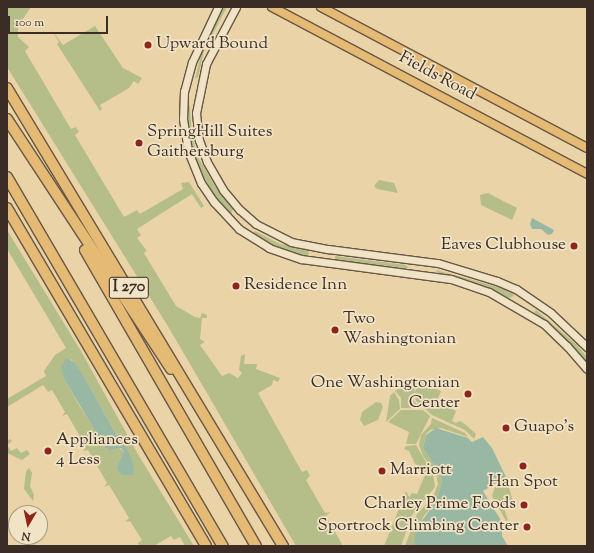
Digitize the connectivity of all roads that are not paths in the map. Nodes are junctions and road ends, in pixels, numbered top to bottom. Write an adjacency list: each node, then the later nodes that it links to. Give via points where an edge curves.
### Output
1 (218, 7): 14 (street, via 197,51 184,91 184,132 195,171 214,202 239,229 269,248 301,259)
2 (236, 7): 12 (street, via 206,64 199,94 197,129 207,162 230,200 256,224 291,242)
3 (272, 7): 8 (main road, Fields Road)
4 (321, 7): 7 (main road, Fields Road)
5 (7, 88): 20 (highway, I 270)
6 (7, 118): 10 (highway, I 270)
7 (587, 148)
8 (587, 174)
9 (7, 177): 22 (highway, I 270)
10 (54, 194): 20 (highway, via 121,291 225,457); 23 (highway, I 270)
11 (7, 208): 21 (highway)
12 (328, 249): 13 (street); 14 (street)
13 (425, 261): 15 (street); 16 (street, via 478,273)
14 (326, 263): 15 (street)
15 (423, 275): 17 (street, via 470,285)
16 (530, 298): 17 (street); 18 (street, via 551,313)
17 (522, 309): 19 (street, via 558,336)
18 (587, 347)
19 (587, 369)
20 (250, 489): 24 (highway, I 270)
21 (206, 546)
22 (223, 546)
23 (256, 546)
24 (283, 546)

